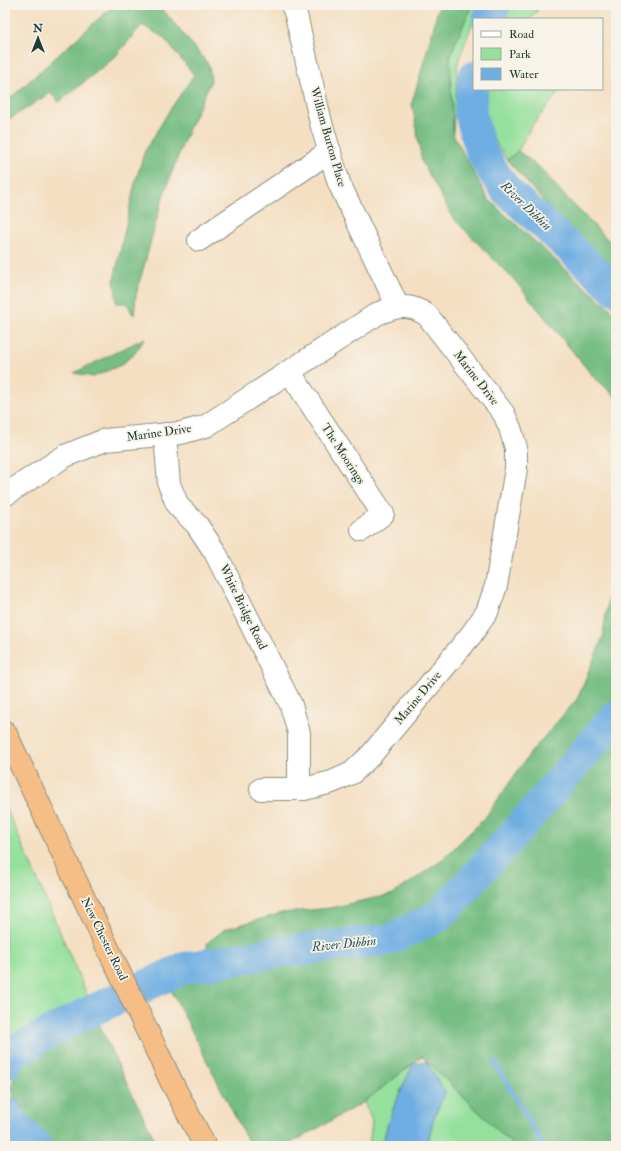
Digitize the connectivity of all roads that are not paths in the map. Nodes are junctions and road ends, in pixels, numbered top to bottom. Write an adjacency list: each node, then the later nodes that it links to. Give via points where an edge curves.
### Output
1 (292, 5): 2 (street, William Burton Place)
2 (330, 151): 3 (street); 4 (street, William Burton Place, via 339,183)
3 (199, 240)
4 (398, 307): 5 (street, Marine Drive, via 377,314); 11 (street, Marine Drive, via 412,308 427,315 504,414 510,428 516,448 516,469 496,586 487,612 471,635 371,755 352,773 332,782)
5 (289, 371): 6 (street, Marine Drive, via 206,426); 8 (street, The Moorings, via 383,514)
6 (165, 434): 7 (street, Marine Drive, via 105,440 65,456); 11 (street, White Bridge Road, via 169,484 178,506 197,525 215,552 292,705 299,733)
7 (5, 495)
8 (362, 530)
9 (5, 732): 12 (highway, New Chester Road, via 172,1083)
10 (261, 789): 11 (street, Marine Drive)
11 (299, 789)
12 (205, 1146)

